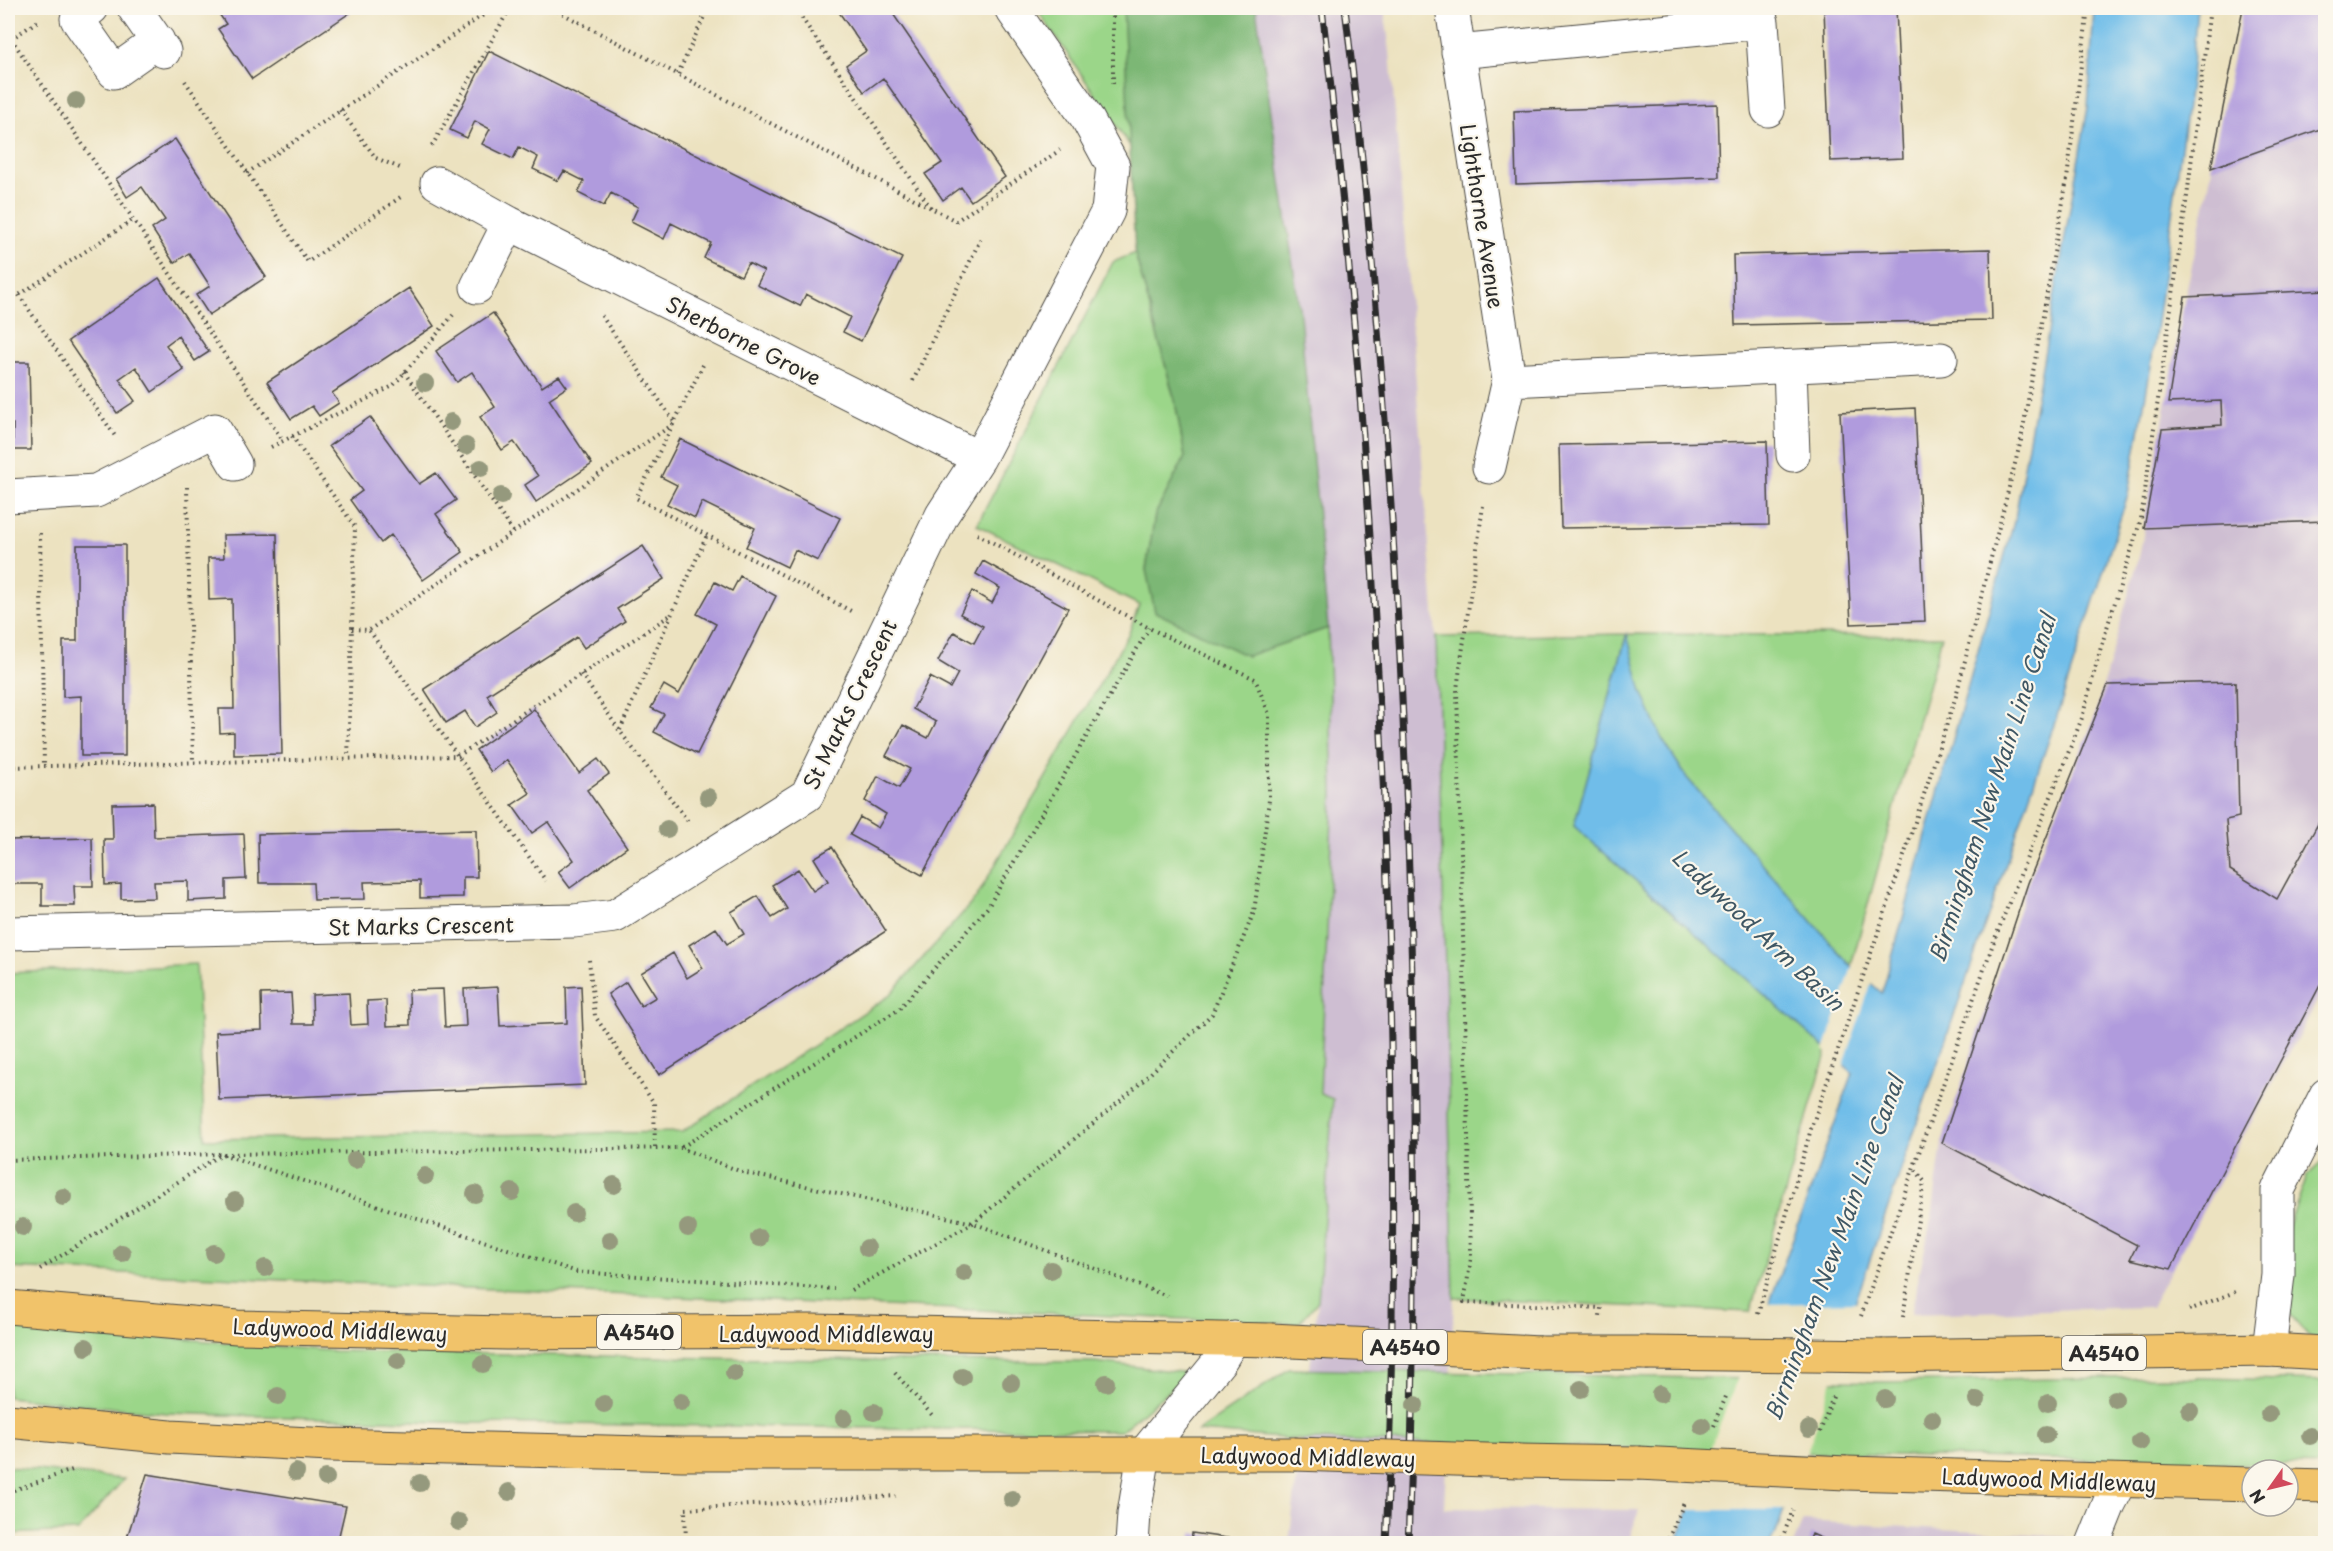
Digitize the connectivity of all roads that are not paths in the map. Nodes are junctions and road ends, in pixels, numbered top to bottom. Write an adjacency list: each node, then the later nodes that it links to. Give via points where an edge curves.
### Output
1 (92, 8): 2 (street, via 77,19 114,72 161,46)
2 (134, 8)
3 (1011, 8): 15 (street, St Marks Crescent, via 1093,127 1113,166 1108,211)
4 (1452, 8): 6 (street, Lighthorne Avenue)
5 (1762, 15): 6 (street); 7 (street)
6 (1458, 52): 13 (street, Lighthorne Avenue)
7 (1768, 110)
8 (432, 181): 9 (street, Sherborne Grove)
9 (509, 223): 10 (street); 15 (street, Sherborne Grove)
10 (477, 287)
11 (1941, 359): 12 (street)
12 (1790, 367): 13 (street); 14 (street)
13 (1509, 380): 17 (street, Lighthorne Avenue)
14 (1793, 455)
15 (979, 458): 19 (street, St Marks Crescent, via 942,515 807,795 615,916 580,921)
16 (235, 464): 18 (street, via 215,430 96,492)
17 (1489, 467)
18 (8, 496)
19 (8, 933)
20 (2325, 1095): 23 (street, via 2278,1190 2278,1275)
21 (8, 1307): 22 (highway, Ladywood Middleway / A4540, via 249,1327 506,1333 812,1331)
22 (1234, 1338): 23 (highway, Ladywood Middleway / A4540, bridge, via 1540,1353 1883,1356); 26 (street)
23 (2269, 1350): 24 (highway, A4540)
24 (2325, 1353)
25 (8, 1421): 26 (highway, Ladywood Middleway, via 170,1437 330,1445 694,1454)
26 (1144, 1454): 27 (highway, Ladywood Middleway, bridge, via 1638,1463); 31 (street)
27 (2121, 1481): 28 (highway, Ladywood Middleway); 32 (street)
28 (2240, 1484)
29 (2300, 1485): 30 (highway)
30 (2325, 1486)
31 (1132, 1544)
32 (2093, 1544)

